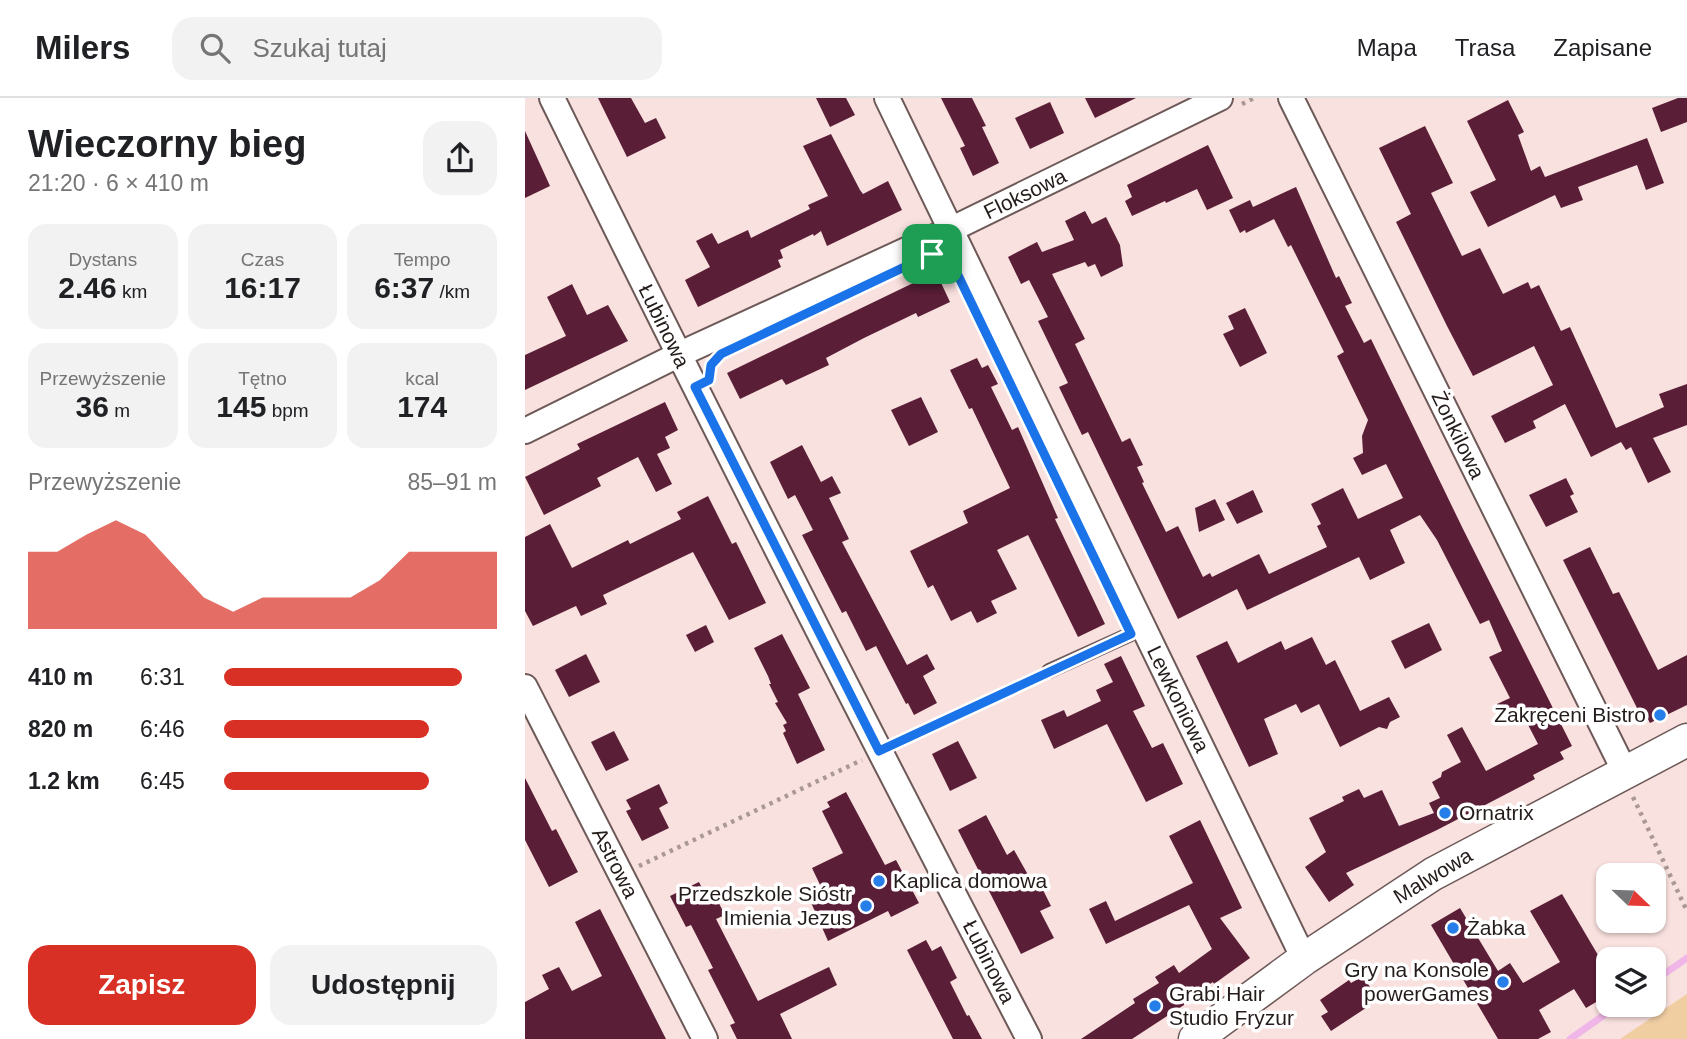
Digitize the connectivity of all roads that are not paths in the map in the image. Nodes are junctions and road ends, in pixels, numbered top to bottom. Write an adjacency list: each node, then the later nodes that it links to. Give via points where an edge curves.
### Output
1 (552, 98): 6 (street, Łubinowa)
2 (887, 98): 5 (street, Lewkoniowa)
3 (1220, 98): 5 (street, Floksowa)
4 (1291, 98): 13 (street, Żonkilowa)
5 (952, 229): 6 (street, Floksowa); 14 (street, Lewkoniowa)
6 (678, 355): 7 (street, Floksowa); 16 (street, Łubinowa)
7 (525, 431)
8 (1131, 634): 9 (lane)
9 (1049, 671)
10 (525, 687): 11 (street, Astrowa)
11 (531, 713): 15 (street, Astrowa)
12 (1687, 740): 13 (street, Malwowa)
13 (1628, 782): 14 (street, Malwowa, via 1433,873)
14 (1304, 959): 17 (street, Malwowa)
15 (705, 1039)
16 (1029, 1039)
17 (1195, 1039)

